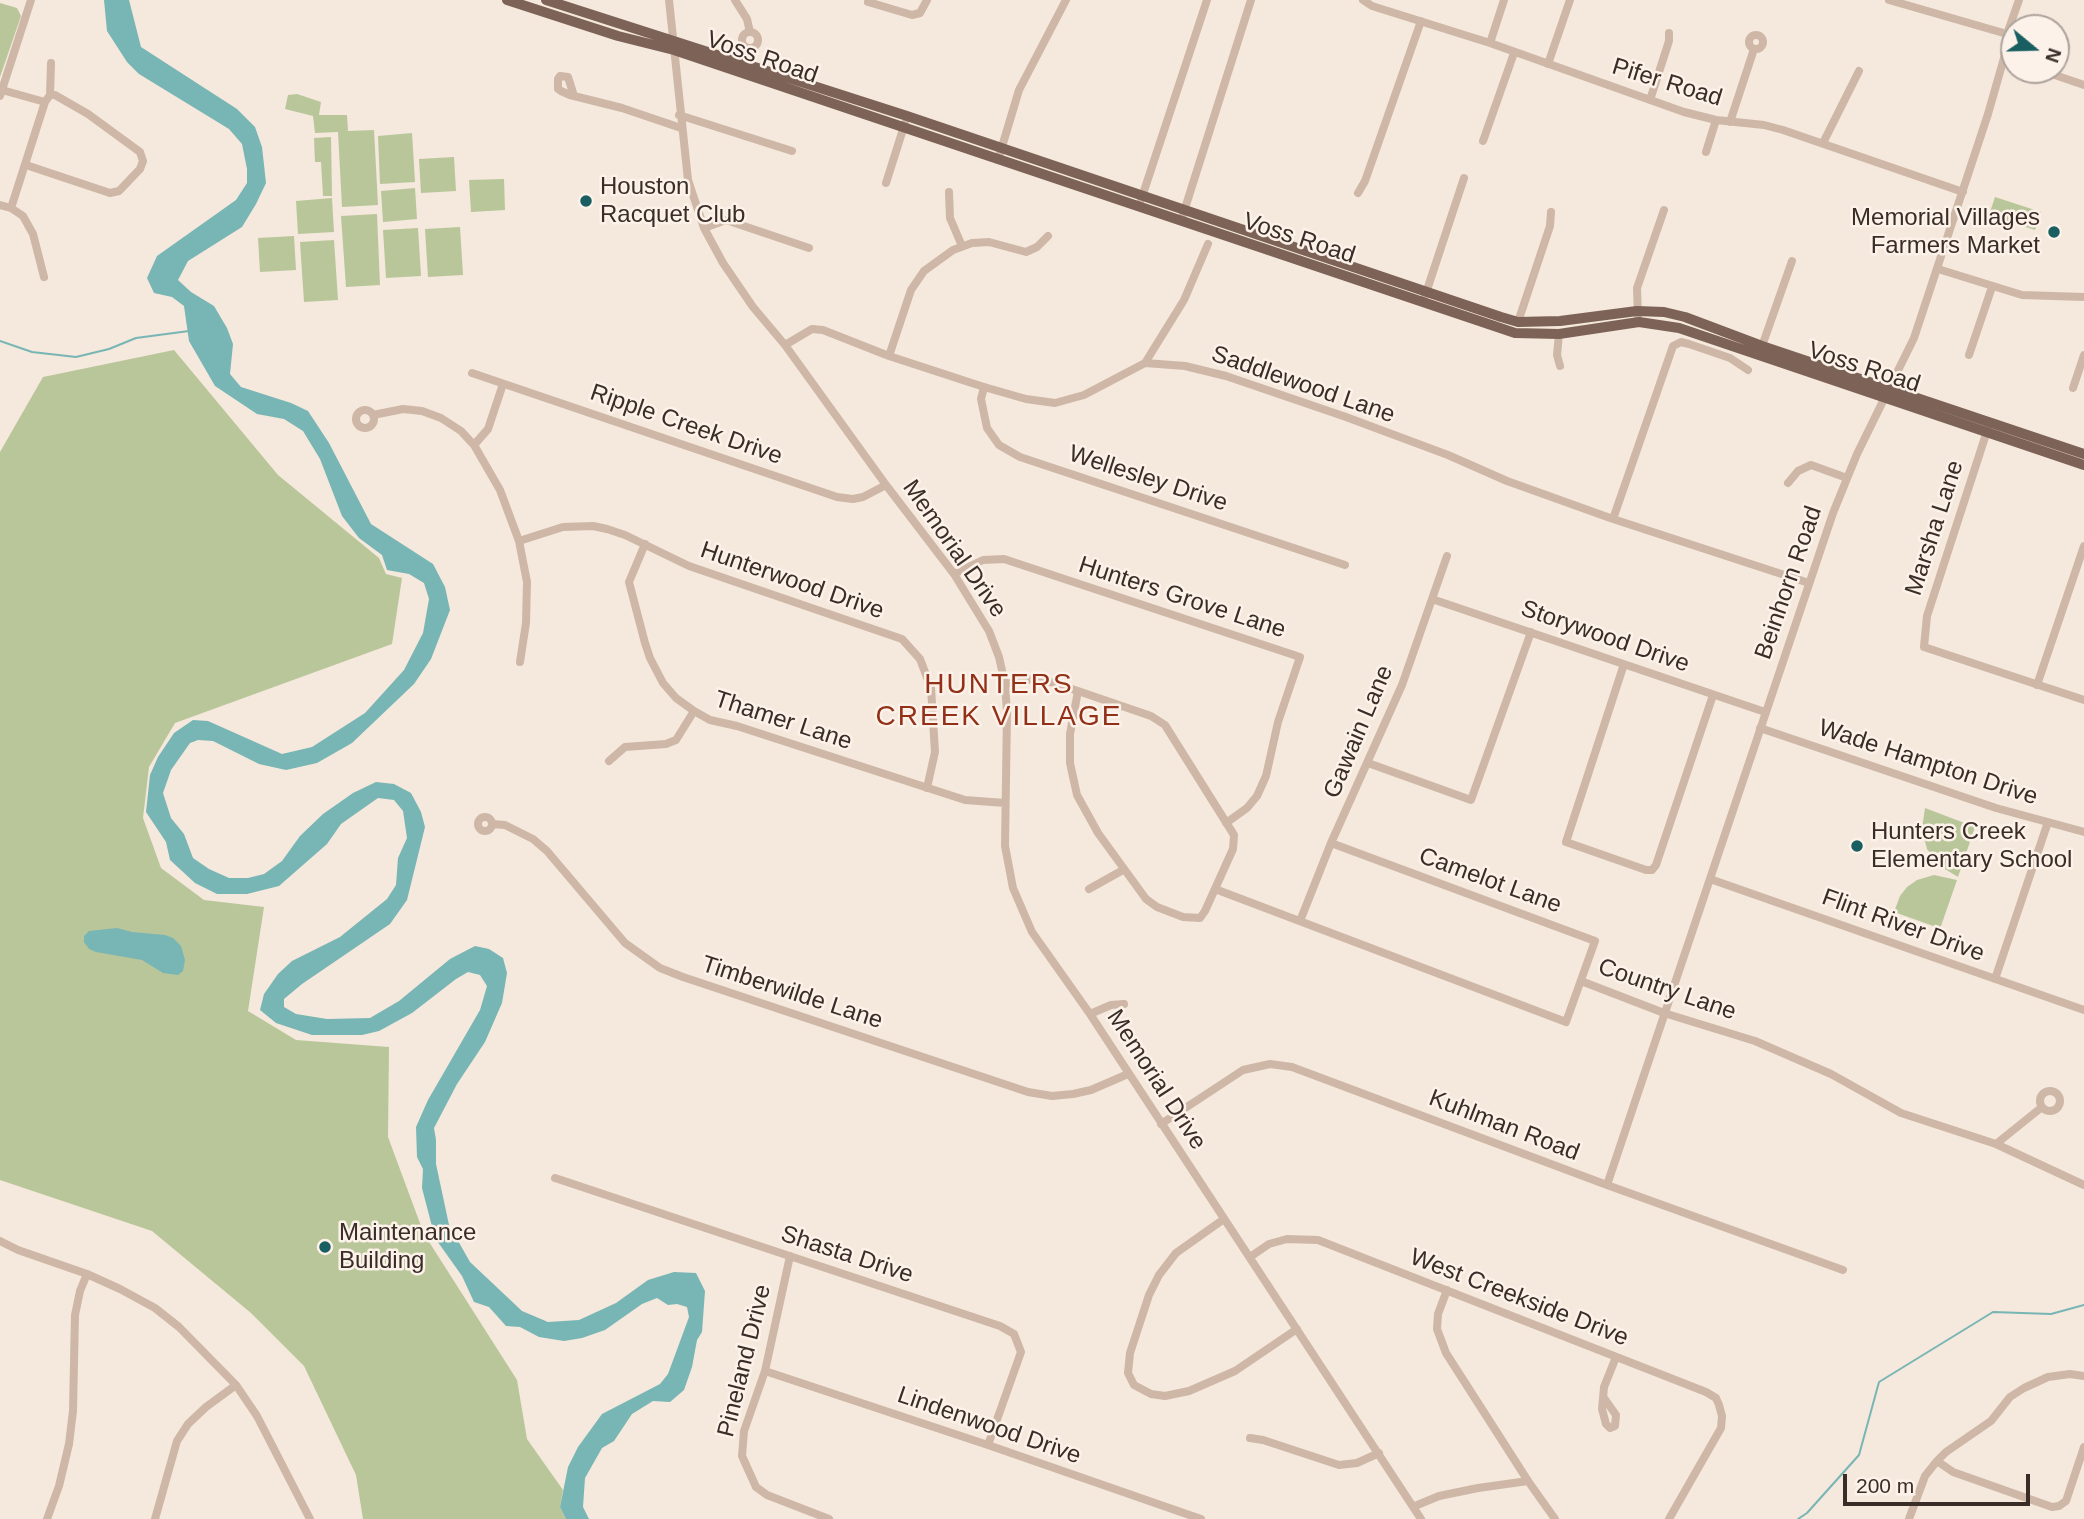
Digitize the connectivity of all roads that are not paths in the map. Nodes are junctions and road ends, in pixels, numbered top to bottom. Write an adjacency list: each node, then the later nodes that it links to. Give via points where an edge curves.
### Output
1 (31, 0): 27 (street)
2 (546, 0): 20 (main road, Voss Road)
3 (669, 0): 20 (street, Memorial Drive)
4 (735, 0): 16 (street)
5 (927, 0): 14 (street, via 920,13 912,15)
6 (1066, 0): 41 (street, via 1019,90)
7 (1207, 0): 50 (street)
8 (1251, 0): 54 (street)
9 (1363, 0): 15 (street, Pifer Road)
10 (1504, 0): 19 (street)
11 (1570, 0): 24 (street)
12 (1889, 0): 17 (street)
13 (514, 1): 20 (main road, Voss Road, via 618,36)
14 (868, 2)
15 (1421, 21): 19 (street, Pifer Road); 49 (street)
16 (750, 32)
17 (2000, 32)
18 (1669, 33): 30 (street)
19 (1490, 43): 22 (street, Pifer Road)
20 (674, 45): 31 (street, Memorial Drive); 32 (main road, Voss Road); 36 (main road, Voss Road)
21 (1754, 49): 34 (street)
22 (1514, 53): 24 (street, Pifer Road); 37 (street)
23 (51, 63): 29 (street)
24 (1548, 64): 30 (street, Pifer Road)
25 (1859, 71): 38 (street)
26 (2000, 71): 48 (street, Beinhorn Road)
27 (1, 93): 29 (street)
28 (574, 96): 35 (street)
29 (48, 99): 42 (street); 42 (street, via 55,95 88,114 140,152 143,161 119,191 110,193)
30 (1650, 100): 33 (street, Pifer Road)
31 (680, 115): 35 (street, Memorial Drive); 39 (street)
32 (907, 116): 36 (street); 41 (main road, Voss Road)
33 (1716, 120): 34 (street, Pifer Road); 40 (street)
34 (1730, 122): 38 (street, Pifer Road, via 1764,125)
35 (681, 128): 58 (street, Memorial Drive, via 688,180)
36 (904, 128): 41 (main road, Voss Road); 45 (street)
37 (1483, 141)
38 (1823, 143): 48 (street, Pifer Road)
39 (792, 151)
40 (1706, 152)
41 (1000, 155): 43 (main road, Voss Road); 46 (main road, Voss Road)
42 (26, 164): 53 (street)
43 (1070, 172): 46 (main road); 50 (main road, Voss Road)
44 (1464, 178): 71 (street)
45 (886, 183)
46 (1066, 183): 52 (main road, Voss Road)
47 (949, 192): 62 (street, via 950,218)
48 (1963, 192): 67 (street, Beinhorn Road)
49 (1358, 193)
50 (1142, 195): 52 (street); 54 (main road, Voss Road)
51 (0, 205): 53 (street)
52 (1138, 207): 57 (main road, Voss Road)
53 (11, 208): 68 (street, via 23,216 33,234)
54 (1185, 210): 57 (street); 60 (main road, Voss Road)
55 (1664, 210): 74 (street, via 1637,288)
56 (1551, 212): 76 (street)
57 (1181, 222): 64 (main road, Voss Road)
58 (704, 228): 63 (street, via 726,220); 79 (street, Memorial Drive, via 730,274)
59 (1048, 236): 62 (street, via 1026,252 989,242)
60 (1283, 243): 64 (main road); 66 (main road, Voss Road)
61 (1208, 244): 84 (street, via 1184,300)
62 (962, 246): 83 (street, via 917,278)
63 (809, 248)
64 (1279, 254): 69 (main road, Voss Road)
65 (1792, 261): 80 (street)
66 (1360, 269): 69 (main road); 71 (main road, Voss Road)
67 (1938, 269): 70 (street); 91 (street, Beinhorn Road, via 1914,338)
68 (44, 277)
69 (1356, 280): 73 (main road, Voss Road)
70 (1992, 287): 72 (street, via 2022,295); 81 (street)
71 (1426, 291): 73 (street); 75 (main road, Voss Road)
72 (2084, 297)
73 (1423, 302): 75 (main road, Voss Road)
74 (1637, 311): 76 (main road, Voss Road); 77 (street); 80 (main road, Voss Road, via 1685,317)
75 (1500, 322): 76 (main road, Voss Road); 78 (main road, Voss Road, via 1515,333)
76 (1518, 322)
77 (1639, 322): 78 (main road, Voss Road); 80 (main road, Voss Road)
78 (1559, 334): 85 (street)
79 (785, 345): 83 (street, via 812,329 823,330); 99 (street, Memorial Drive)
80 (1760, 350): 91 (main road, Voss Road)
81 (1969, 355)
82 (2084, 355): 90 (street)
83 (890, 356): 89 (street)
84 (1145, 363): 89 (street, via 1084,395 1055,403); 100 (street, Saddlewood Lane, via 1226,376)
85 (1560, 366)
86 (1748, 370): 100 (street, via 1730,358 1689,344 1673,346)
87 (472, 373): 88 (street, Ripple Creek Drive)
88 (503, 384): 94 (street, via 488,429); 99 (street, Ripple Creek Drive, via 837,497 863,497)
89 (984, 387): 105 (street, Wellesley Drive, via 981,399 987,428 999,445 1020,457)
90 (2073, 388)
91 (1888, 393): 93 (main road, Voss Road); 97 (street, Beinhorn Road)
92 (373, 415): 94 (street, via 403,409 422,411 461,431)
93 (1989, 427): 95 (main road, Voss Road); 96 (main road, Voss Road); 113 (street, Marsha Lane, via 1927,616 1924,647)
94 (474, 446): 101 (street, via 500,490)
95 (2084, 454)
96 (2084, 465)
97 (1847, 478): 98 (street, via 1811,465); 107 (street, Beinhorn Road)
98 (1788, 483)
99 (886, 485): 106 (street, Memorial Drive)
100 (1613, 519): 107 (street, Saddlewood Lane)
101 (519, 541): 102 (street, Hunterwood Drive, via 579,525 607,529); 110 (street, via 527,582)
102 (645, 544): 117 (street, Thamer Lane, via 629,582 645,643 663,683); 122 (street, Hunterwood Drive, via 689,566 902,639 920,659 930,688 935,752)
103 (2084, 546): 113 (street)
104 (1447, 556): 108 (street, Gawain Lane)
105 (1345, 565)
106 (954, 574): 112 (street, Memorial Drive, via 989,631); 125 (street, Hunters Grove Lane, via 983,560 1004,559 1300,657 1266,776 1247,808)
107 (1809, 583): 118 (street, Beinhorn Road)
108 (1432, 599): 109 (street, Storywood Drive); 121 (street, Gawain Lane, via 1402,685)
109 (1531, 632): 111 (street, Storywood Drive); 121 (street, via 1471,800)
110 (520, 662)
111 (1624, 664): 115 (street, Storywood Drive); 115 (street, via 1566,842 1646,870 1656,865)
112 (1005, 684): 114 (street, via 1044,680); 123 (street, Memorial Drive)
113 (2037, 685): 116 (street)
114 (1077, 691): 125 (street, via 1165,725); 129 (street, via 1070,762 1077,795)
115 (1713, 695): 118 (street, Storywood Drive)
116 (2084, 700)
117 (694, 711): 120 (street, via 676,740 625,747); 122 (street, Thamer Lane, via 710,720)
118 (1765, 712): 119 (street, Beinhorn Road)
119 (1760, 728): 124 (street, Wade Hampton Drive); 130 (street, Beinhorn Road)
120 (609, 761)
121 (1367, 763): 128 (street, Gawain Lane)
122 (927, 788): 123 (street, Thamer Lane, via 965,800)
123 (1005, 803): 139 (street, Memorial Drive, via 1004,846 1013,888 1031,932)
124 (2048, 822): 127 (street, Wade Hampton Drive); 134 (street)
125 (1226, 823): 132 (street, via 1235,843)
126 (492, 824): 140 (street, Timberwilde Lane, via 505,825 533,839 625,943 660,968 685,978 1028,1092 1073,1094)
127 (2084, 832)
128 (1331, 843): 133 (street, Gawain Lane); 135 (street, Camelot Lane, via 1595,940)
129 (1123, 870): 131 (street); 132 (street, via 1146,899 1183,917 1200,918)
130 (1710, 879): 134 (street, Flint River Drive); 138 (street, Beinhorn Road)
131 (1089, 889)
132 (1215, 889): 133 (street, Country Lane)
133 (1300, 921): 135 (street, Country Lane, via 1566,1021)
134 (1995, 979): 137 (street, Flint River Drive)
135 (1581, 981): 138 (street, Country Lane)
136 (1124, 1004): 139 (street)
137 (2084, 1010)
138 (1664, 1013): 143 (street, Country Lane, via 1755,1041 1831,1074 1901,1113); 145 (street, Beinhorn Road)
139 (1090, 1014): 140 (street, Memorial Drive)
140 (1128, 1074): 142 (street, Memorial Drive)
141 (2042, 1107): 143 (street)
142 (1161, 1124): 145 (street, Kuhlman Road, via 1243,1070 1282,1065); 147 (street, Memorial Drive)
143 (1996, 1144): 146 (street, Country Lane)
144 (555, 1178): 149 (street, Shasta Drive)
145 (1606, 1185): 151 (street, Kuhlman Road)
146 (2084, 1185)
147 (1224, 1219): 150 (street, Memorial Drive); 154 (street, via 1176,1253 1159,1275 1130,1353 1128,1373 1134,1385 1165,1396 1189,1391 1235,1371)
148 (0, 1241): 152 (street)
149 (790, 1256): 156 (street, Pineland Drive); 161 (street, Shasta Drive, via 1000,1326 1014,1335 1021,1352 1019,1363)
150 (1250, 1257): 153 (street, West Creekside Drive, via 1287,1239 1318,1240); 154 (street, Memorial Drive)
151 (1843, 1270)
152 (87, 1274): 158 (street, via 155,1308); 167 (street, via 75,1315 69,1444)
153 (1447, 1290): 155 (street, West Creekside Drive); 165 (street, via 1438,1314 1441,1342)
154 (1297, 1329): 163 (street, Memorial Drive)
155 (1616, 1357): 159 (street); 174 (street, West Creekside Drive, via 1706,1392 1716,1398 1722,1412 1721,1428)
156 (765, 1371): 161 (street, Lindenwood Drive); 170 (street, Pineland Drive, via 741,1444 749,1475 767,1495)
157 (2084, 1376): 164 (street, via 2048,1377 2024,1388 1991,1421)
158 (236, 1385): 168 (street, via 188,1424 177,1441); 169 (street)
159 (1604, 1398)
160 (1250, 1438): 163 (street, via 1339,1465)
161 (988, 1445): 171 (street, Lindenwood Drive)
162 (2084, 1447): 164 (street, via 2066,1501 2052,1507 1953,1472)
163 (1379, 1453): 166 (street, Memorial Drive)
164 (1937, 1461): 175 (street, via 1925,1476)
165 (1528, 1481): 166 (street, via 1439,1496); 173 (street)
166 (1415, 1506): 172 (street, Memorial Drive)
167 (47, 1519)
168 (155, 1519)
169 (310, 1519)
170 (829, 1519)
171 (1201, 1519)
172 (1422, 1519)
173 (1555, 1519)
174 (1669, 1519)
175 (1909, 1519)

